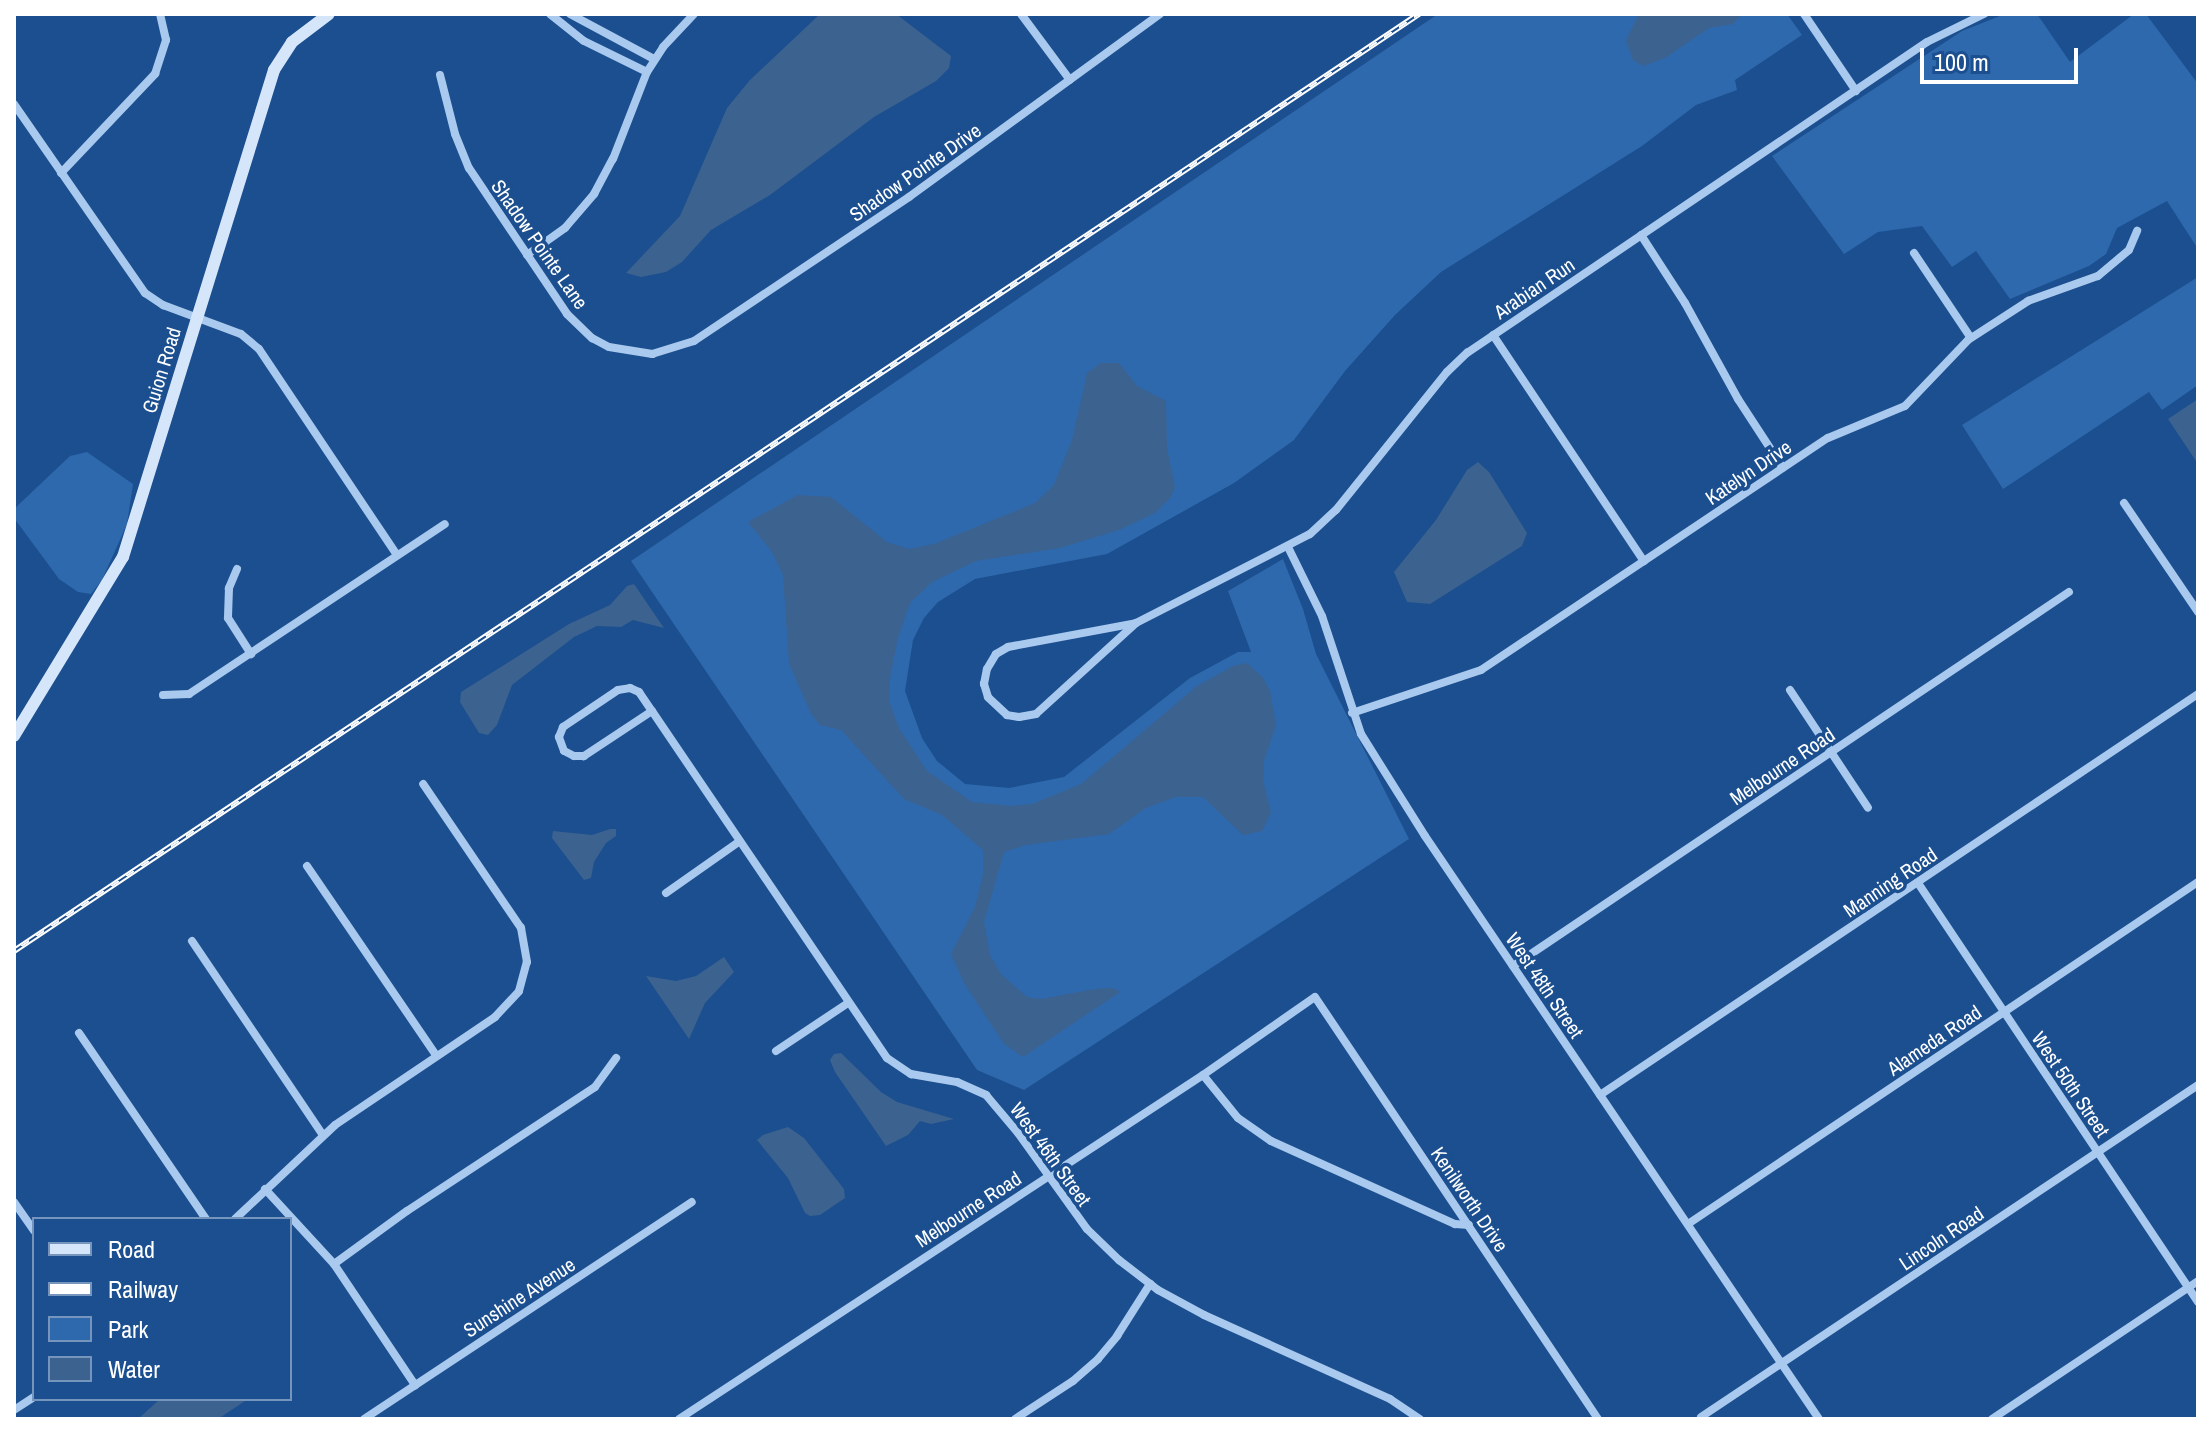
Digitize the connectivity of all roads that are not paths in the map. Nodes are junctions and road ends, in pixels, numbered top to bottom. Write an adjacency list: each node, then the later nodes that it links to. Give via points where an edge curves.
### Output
1 (160, 14): 16 (street, via 166,40 155,74)
2 (329, 14): 21 (street, Guion Road, via 292,42 274,70)
3 (550, 14): 11 (street, via 584,41)
4 (570, 14): 10 (street)
5 (694, 14): 10 (street)
6 (1021, 14): 13 (street)
7 (1160, 14): 13 (street, Shadow Pointe Drive)
8 (1804, 14): 14 (street)
9 (1984, 14): 14 (street, Arabian Run, via 1936,37)
10 (654, 59): 11 (street)
11 (647, 72): 20 (street, via 597,190 565,228)
12 (440, 75): 20 (street, Shadow Pointe Lane, via 464,160)
13 (1070, 80): 24 (street, Shadow Pointe Drive, via 919,191)
14 (1856, 91): 18 (street, Arabian Run)
15 (14, 104): 16 (street)
16 (61, 173): 21 (street, via 145,293)
17 (2137, 231): 23 (street, Katelyn Drive, via 2129,250 2098,276 2028,301)
18 (1641, 235): 22 (street, Arabian Run); 25 (street)
19 (1914, 253): 23 (street)
20 (527, 255): 24 (street, Shadow Pointe Lane, via 573,321 592,338 637,354)
21 (198, 317): 29 (street, via 241,334 259,349); 41 (street, Guion Road, via 123,557)
22 (1493, 335): 28 (street, Arabian Run, via 1447,372 1330,517); 30 (street)
23 (1971, 338): 25 (street, Katelyn Drive, via 1905,406 1837,433)
24 (682, 347)
25 (1783, 468): 30 (street, Katelyn Drive)
26 (2124, 503): 33 (street)
27 (445, 524): 29 (street)
28 (1288, 547): 34 (street, Arabian Run); 40 (street, West 48th Street, via 1322,616)
29 (397, 555): 35 (street)
30 (1644, 561): 40 (street, Katelyn Drive, via 1478,672)
31 (237, 569): 35 (street, via 229,588 228,618)
32 (2069, 592): 42 (street, Melbourne Road)
33 (2198, 612)
34 (1136, 623): 34 (street, Arabian Run, via 1036,714 1007,715 988,697 987,669 1002,650)
35 (251, 654): 38 (street, via 189,694)
36 (1790, 690): 42 (street)
37 (2198, 694): 48 (street, Manning Road)
38 (163, 695)
39 (652, 711): 39 (street, West 46th Street, via 639,692 623,688 566,724 560,745 567,754 584,756); 45 (street, West 46th Street)
40 (1352, 713): 51 (street, West 48th Street, via 1421,830)
41 (14, 736)
42 (1831, 753): 44 (street); 51 (street, Melbourne Road)
43 (423, 784): 57 (street, via 521,928 527,957 525,977 504,1010)
44 (1868, 808)
45 (740, 841): 49 (street); 53 (street, West 46th Street)
46 (307, 866): 57 (street)
47 (2198, 882): 54 (street, Alameda Road)
48 (1918, 883): 54 (street, West 50th Street); 61 (street, Manning Road)
49 (666, 893)
50 (192, 941): 62 (street)
51 (1513, 966): 61 (street, West 48th Street)
52 (1315, 997): 59 (street, Melbourne Road); 73 (street, Kenilworth Drive)
53 (848, 1003): 56 (street); 64 (street, West 46th Street, via 881,1051 901,1068 986,1095)
54 (2004, 1012): 63 (street, West 50th Street); 72 (street, Alameda Road)
55 (79, 1033): 68 (street)
56 (776, 1051)
57 (436, 1055): 62 (street)
58 (616, 1058): 75 (street, via 595,1087)
59 (1203, 1075): 64 (street, Melbourne Road); 73 (street, via 1238,1118 1271,1141 1455,1224)
60 (2198, 1085): 63 (street, Lincoln Road)
61 (1600, 1095): 72 (street, West 48th Street)
62 (323, 1135): 65 (street)
63 (2098, 1152): 78 (street, West 50th Street); 80 (street, Lincoln Road)
64 (1048, 1176): 77 (street, West 46th Street, via 1087,1229); 86 (street, Melbourne Road)
65 (265, 1189): 69 (street); 70 (street)
66 (14, 1202): 74 (street)
67 (692, 1202): 81 (street, Sunshine Avenue)
68 (205, 1217)
69 (237, 1217)
70 (291, 1217)
71 (292, 1218): 75 (street)
72 (1688, 1224): 80 (street, West 48th Street)
73 (1469, 1225): 89 (street, Kenilworth Drive)
74 (32, 1228)
75 (334, 1264): 81 (street)
76 (2198, 1281): 78 (street)
77 (1150, 1284): 87 (street, via 1098,1359); 88 (street, West 46th Street, via 1195,1310 1390,1399)
78 (2188, 1288): 79 (street, West 50th Street); 91 (street)
79 (2198, 1302)
80 (1781, 1363): 84 (street, Lincoln Road); 90 (street, West 48th Street)
81 (415, 1385): 85 (street, Sunshine Avenue)
82 (32, 1398): 83 (street)
83 (14, 1410)
84 (1701, 1417)
85 (364, 1419)
86 (679, 1419)
87 (1015, 1419)
88 (1420, 1419)
89 (1598, 1419)
90 (1819, 1419)
91 (1992, 1419)

